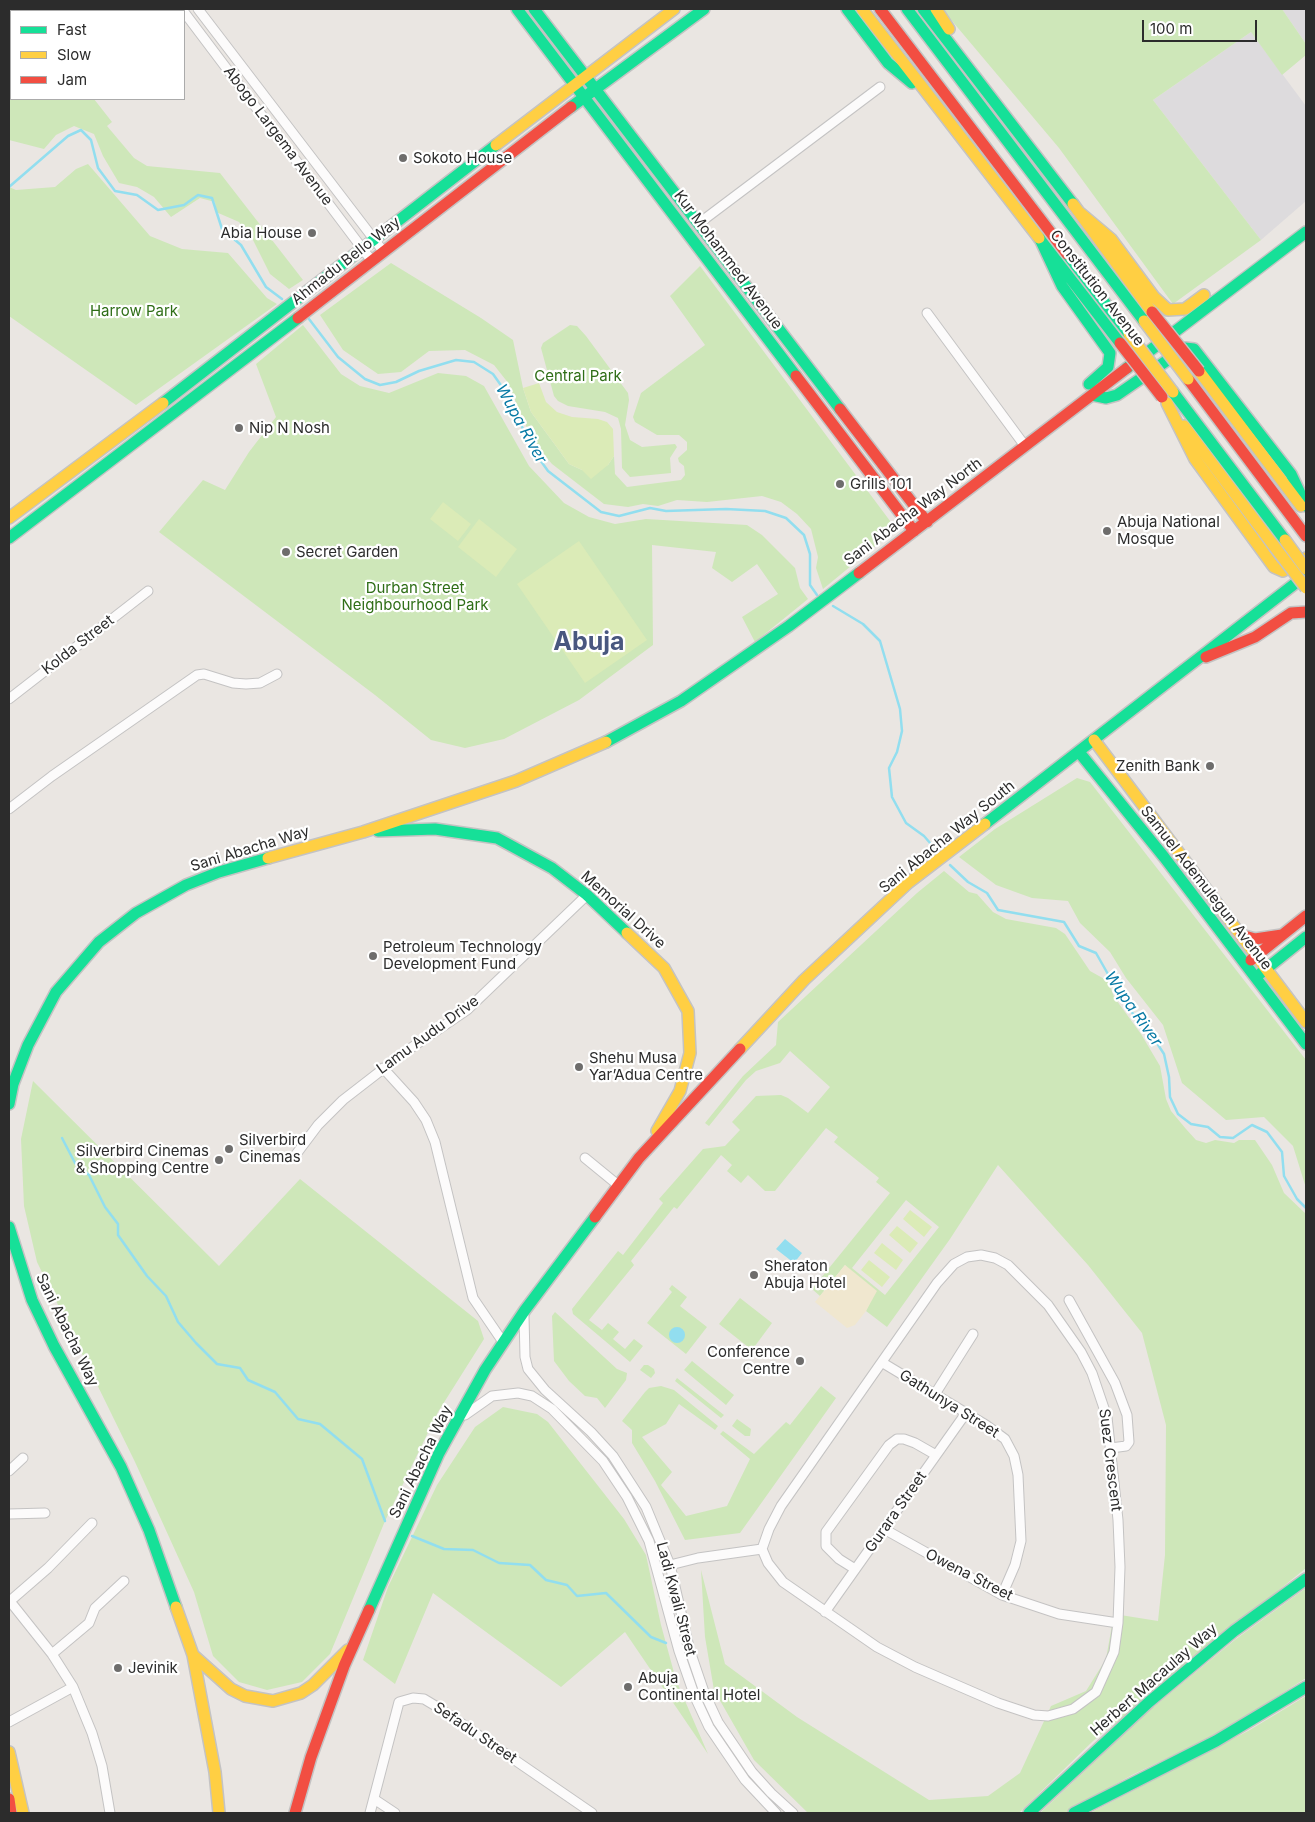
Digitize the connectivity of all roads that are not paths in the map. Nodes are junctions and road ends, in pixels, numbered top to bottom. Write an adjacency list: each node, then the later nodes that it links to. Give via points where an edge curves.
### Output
1 (198, 9): 23 (street, Abogo Largema Avenue)
2 (516, 9): 16 (main road, Kur Mohammed Avenue)
3 (534, 9): 15 (main road, Kur Mohammed Avenue)
4 (674, 9): 15 (main road, Ahmadu Bello Way)
5 (704, 9): 18 (main road, Ahmadu Bello Way)
6 (847, 9): 14 (main road)
7 (862, 9): 14 (main road, Constitution Avenue)
8 (880, 9): 41 (main road, Constitution Avenue, bridge)
9 (907, 9): 38 (main road, Constitution Avenue, bridge)
10 (923, 9): 13 (main road)
11 (936, 9): 13 (main road)
12 (185, 14): 24 (street, Abogo Largema Avenue)
13 (941, 22): 20 (main road, Constitution Avenue, via 962,57)
14 (894, 60): 28 (main road, Constitution Avenue, via 931,98 1040,239 1054,272)
15 (585, 76): 16 (main road, Ahmadu Bello Way); 18 (main road, Kur Mohammed Avenue)
16 (574, 84): 19 (main road, Kur Mohammed Avenue); 23 (main road, Ahmadu Bello Way)
17 (880, 87): 21 (street)
18 (595, 88): 19 (main road, Ahmadu Bello Way); 21 (main road, Kur Mohammed Avenue)
19 (584, 97): 25 (main road, Ahmadu Bello Way); 37 (main road, Kur Mohammed Avenue)
20 (1078, 212): 27 (main road, via 1120,250 1163,307 1173,311 1190,307 1239,271); 34 (main road, Constitution Avenue, bridge)
21 (698, 224): 36 (main road, Kur Mohammed Avenue)
22 (1306, 232): 27 (main road, Sani Abacha Way North)
23 (373, 238): 24 (main road, Ahmadu Bello Way); 25 (street, Abogo Largema Avenue)
24 (362, 247): 26 (street, Abogo Largema Avenue); 35 (main road, Ahmadu Bello Way)
25 (383, 250): 26 (main road, Ahmadu Bello Way)
26 (372, 260): 39 (main road, Ahmadu Bello Way)
27 (1261, 264): 30 (main road, Sani Abacha Way North)
28 (1074, 293): 31 (main road, Constitution Avenue, bridge, via 1120,343); 32 (main road, via 1107,348 1110,360 1104,372 1046,417)
29 (927, 313): 32 (street)
30 (1092, 395): 32 (main road, Sani Abacha Way North); 33 (main road, via 1106,398 1117,395 1185,348 1194,349 1282,463 1299,487)
31 (1165, 400): 40 (main road, via 1195,459 1274,567 1283,571); 43 (main road, Constitution Avenue, bridge)
32 (1026, 446): 36 (main road, Sani Abacha Way North)
33 (1306, 506)
34 (1306, 513)
35 (9, 518)
36 (927, 522): 37 (main road, Sani Abacha Way North)
37 (914, 531): 51 (main road, Sani Abacha Way North, via 789,626 681,701 586,753)
38 (1304, 533)
39 (9, 538)
40 (1306, 558)
41 (1306, 569)
42 (1306, 575): 46 (main road, Sani Abacha Way South)
43 (1306, 588)
44 (148, 591): 48 (street, Kolda Street)
45 (1306, 612): 46 (main road, via 1291,613 1239,644)
46 (1194, 661): 49 (main road, Sani Abacha Way South)
47 (276, 674): 52 (street, via 260,682 246,684 197,675)
48 (9, 699)
49 (1094, 740): 50 (main road, Sani Abacha Way South); 56 (main road, Samuel Ademulegun Avenue)
50 (1079, 752): 61 (main road, Samuel Ademulegun Avenue); 71 (main road, Sani Abacha Way South, via 908,884 804,980)
51 (516, 781): 53 (main road, Sani Abacha Way)
52 (9, 809)
53 (363, 832): 54 (main road, Memorial Drive, via 436,829 497,838 552,868); 68 (main road, Sani Abacha Way, via 219,872 186,885 117,926 76,966 56,992 28,1045)
54 (587, 895): 67 (street, Lamu Audu Drive, via 467,1010); 71 (main road, Memorial Drive, via 664,968 688,1011 691,1038 688,1069 680,1091)
55 (1306, 916): 57 (main road)
56 (1242, 934): 57 (main road, via 1255,939); 60 (main road, Samuel Ademulegun Avenue)
57 (1282, 935): 60 (main road)
58 (1306, 937): 59 (main road)
59 (1290, 950): 62 (main road); 64 (main road, via 1279,973)
60 (1257, 956): 61 (main road); 62 (main road, Samuel Ademulegun Avenue)
61 (1246, 964): 63 (main road, Samuel Ademulegun Avenue)
62 (1267, 968): 63 (main road); 64 (main road, Samuel Ademulegun Avenue)
63 (1256, 977): 66 (main road, Samuel Ademulegun Avenue)
64 (1281, 989): 65 (main road, Samuel Ademulegun Avenue)
65 (1306, 1022)
66 (1306, 1044)
67 (383, 1068): 69 (street, Lamu Audu Drive, via 318,1125); 77 (street, via 426,1120 435,1142 473,1298)
68 (9, 1104)
69 (294, 1157)
70 (585, 1158): 72 (street)
71 (639, 1158): 72 (main road, Sani Abacha Way)
72 (618, 1185): 75 (main road, Sani Abacha Way)
73 (9, 1227): 102 (main road, Sani Abacha Way, via 32,1300 120,1467 149,1530)
74 (1069, 1300): 82 (street, via 1110,1375 1127,1415 1129,1442 1126,1446)
75 (525, 1310): 77 (main road, Sani Abacha Way); 91 (street, Ladi Kwali Street, via 523,1337 528,1369 624,1469 646,1507)
76 (973, 1334): 79 (street)
77 (503, 1342): 81 (main road, Sani Abacha Way)
78 (883, 1362): 79 (street, Gathunya Street); 82 (street, Suez Crescent, via 937,1283 954,1264 967,1257 995,1258 1008,1265 1043,1299 1081,1352 1101,1395); 90 (street, Suez Crescent, via 781,1506)
79 (935, 1394): 80 (street, Gathunya Street)
80 (966, 1412): 83 (street, Gurara Street); 96 (street, Gathunya Street, via 1004,1439 1014,1456 1018,1474 1021,1541)
81 (456, 1424): 92 (street, Ladi Kwali Street, via 492,1396 518,1393 539,1399 584,1439 613,1474 642,1525); 100 (main road, Sani Abacha Way)
82 (1111, 1448): 99 (street, Suez Crescent, via 1120,1567)
83 (936, 1455): 89 (street, Gurara Street); 93 (street, via 915,1443 896,1439 826,1532 826,1546)
84 (23, 1458): 85 (street)
85 (9, 1471)
86 (45, 1513): 87 (street)
87 (9, 1514)
88 (92, 1523): 97 (street, via 48,1568)
89 (884, 1528): 93 (street, Gurara Street); 96 (street, Owena Street)
90 (762, 1549): 91 (street); 98 (street, Suez Crescent, via 768,1563 784,1582)
91 (670, 1564): 92 (street); 119 (street, Ladi Kwali Street, via 690,1651 718,1722 752,1772)
92 (658, 1568): 118 (street, Ladi Kwali Street, via 679,1651 698,1705 726,1755)
93 (855, 1569): 98 (street, Gurara Street)
94 (1306, 1579): 120 (main road, Herbert Macaulay Way, via 1234,1631 1149,1702)
95 (124, 1581): 101 (street, via 95,1608 89,1622)
96 (1002, 1595): 99 (street, Owena Street, via 1058,1614)
97 (9, 1600): 101 (street)
98 (826, 1612): 99 (street, Suez Crescent, via 877,1647 915,1667 998,1703 1034,1715 1048,1716 1073,1708 1096,1692 1114,1652)
99 (1118, 1622)
100 (353, 1645): 102 (main road, via 313,1685 301,1693 273,1701 245,1696 230,1689); 114 (main road, Sani Abacha Way, via 323,1724)
101 (52, 1654): 103 (street)
102 (193, 1655): 113 (main road, Sani Abacha Way, via 215,1772)
103 (73, 1687): 105 (street); 112 (street, via 102,1766)
104 (1306, 1687): 121 (main road, via 1247,1724)
105 (9, 1722)
106 (9, 1752): 111 (main road)
107 (9, 1799): 110 (main road)
108 (374, 1799): 109 (street, Sefadu Street, via 399,1702 413,1698 424,1699); 115 (street, Sefadu Street); 116 (street)
109 (580, 1810): 117 (street, Sefadu Street)
110 (11, 1813)
111 (23, 1813)
112 (110, 1813)
113 (219, 1813)
114 (295, 1813)
115 (370, 1813)
116 (395, 1813)
117 (592, 1813)
118 (776, 1813)
119 (793, 1813)
120 (1029, 1813)
121 (1074, 1813)

